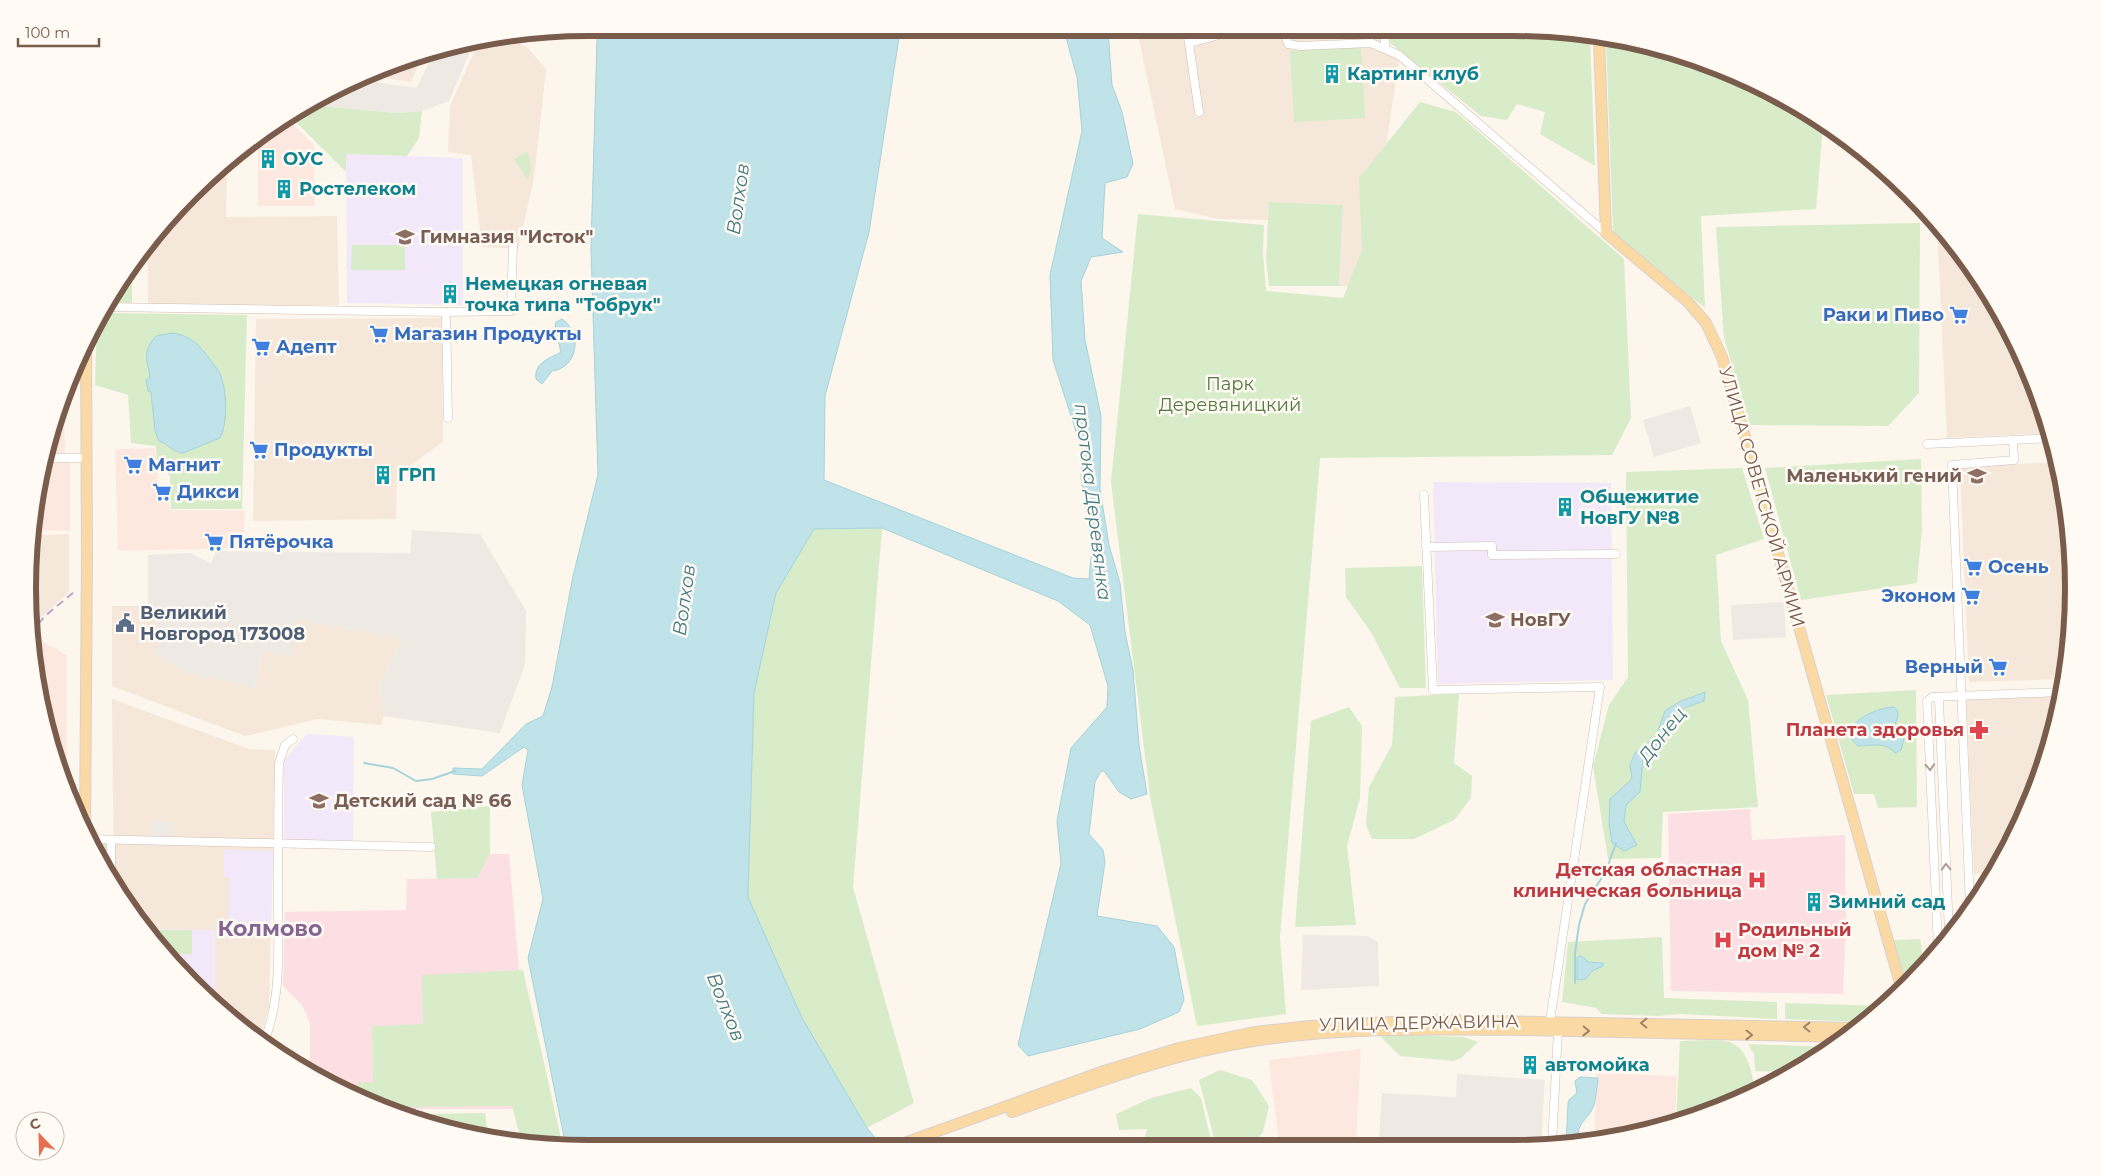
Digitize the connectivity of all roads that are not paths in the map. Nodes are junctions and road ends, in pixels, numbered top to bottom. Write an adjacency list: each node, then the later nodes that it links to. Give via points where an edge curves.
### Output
1 (1188, 36): 5 (street)
2 (1215, 36): 5 (street)
3 (1286, 36): 7 (street, via 1288,44 1300,46 1370,43)
4 (1385, 36): 7 (street)
5 (1190, 43): 8 (street)
6 (1599, 43): 9 (main road)
7 (1385, 48): 9 (street, via 1399,55)
8 (1199, 112)
9 (1606, 232): 38 (main road, УЛИЦА СОВЕТСКОЙ АРМИИ, via 1696,310 1714,338 1727,372)
10 (514, 244): 12 (street, via 511,311)
11 (114, 306): 12 (street)
12 (446, 312): 16 (street)
13 (86, 360): 15 (main road)
14 (82, 367): 15 (main road)
15 (85, 383): 21 (main road)
16 (448, 418)
17 (2044, 438): 18 (street)
18 (2013, 440): 19 (street); 26 (street, via 2014,460 1952,465)
19 (1927, 444)
20 (52, 458): 21 (street)
21 (87, 458): 29 (main road)
22 (1424, 495): 23 (street)
23 (1426, 547): 24 (street, via 1492,546 1492,555); 39 (street, via 1433,690 1600,687)
24 (1616, 554)
25 (2055, 692): 26 (street)
26 (1961, 695): 27 (street); 35 (street)
27 (1937, 699): 36 (street, one-way to 27); 37 (street, one-way to 37, via 1929,698 1927,701)
28 (293, 739): 32 (street, via 285,745 279,763)
29 (85, 815)
30 (97, 839): 31 (street)
31 (111, 840): 32 (street); 34 (street)
32 (278, 845): 33 (street); 43 (street, via 276,996)
33 (431, 847)
34 (111, 866)
35 (1970, 898)
36 (1949, 927)
37 (1938, 940)
38 (1900, 981)
39 (1550, 1021): 40 (main road, УЛИЦА ДЕРЖАВИНА); 41 (main road, УЛИЦА ДЕРЖАВИНА, one-way to 39)
40 (1485, 1025): 42 (main road, УЛИЦА ДЕРЖАВИНА); 45 (main road, УЛИЦА ДЕРЖАВИНА, via 1318,1033 1233,1044 1148,1066)
41 (1847, 1028)
42 (1558, 1031): 44 (main road, УЛИЦА ДЕРЖАВИНА, one-way to 44); 46 (street)
43 (267, 1037)
44 (1834, 1037)
45 (996, 1114): 47 (main road); 48 (main road)
46 (1552, 1139)
47 (915, 1140)
48 (931, 1140)

